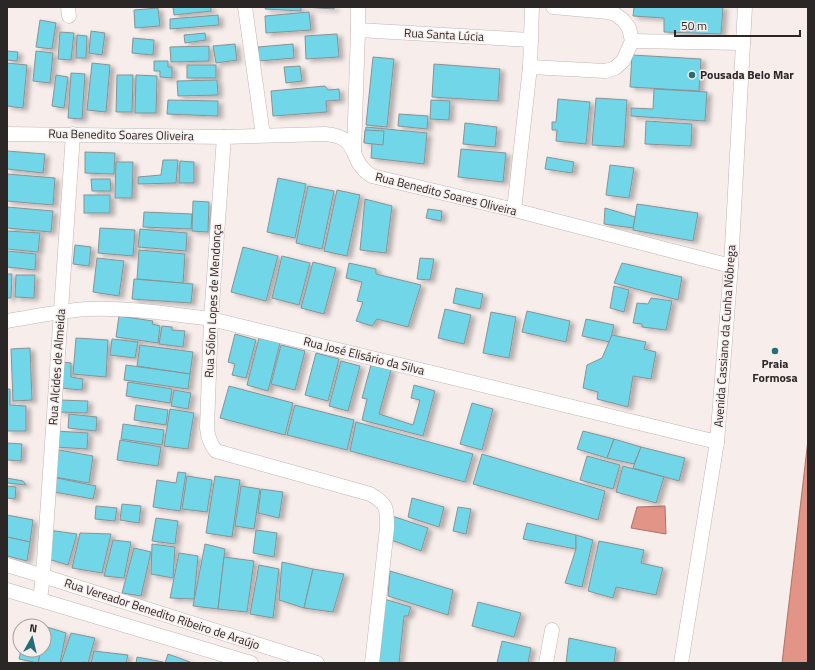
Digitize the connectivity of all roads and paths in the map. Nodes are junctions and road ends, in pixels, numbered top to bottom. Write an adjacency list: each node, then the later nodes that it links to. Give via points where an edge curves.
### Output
1 (245, 7): 13 (street)
2 (358, 7): 6 (street)
3 (532, 7): 7 (street)
4 (553, 7): 8 (street, via 615,14 629,28)
5 (745, 7): 9 (street, Avenida Cassiano da Cunha Nóbrega)
6 (358, 30): 7 (street, Rua Santa Lúcia); 15 (street)
7 (531, 40): 10 (street)
8 (632, 41): 9 (street); 10 (street, via 623,61 606,72)
9 (743, 43): 17 (street, Avenida Cassiano da Cunha Nóbrega)
10 (530, 67): 16 (street)
11 (7, 134): 12 (street, Rua Benedito Soares Oliveira)
12 (73, 134): 14 (street, Rua Benedito Soares Oliveira); 18 (street, Rua Alcides de Almeida)
13 (263, 135): 14 (street, Rua Benedito Soares Oliveira); 15 (street, Rua Benedito Soares Oliveira, via 336,135 347,141)
14 (224, 137): 19 (street, Rua Sólon Lopes de Mendonça)
15 (354, 152): 16 (street, Rua Benedito Soares Oliveira, via 360,168 372,176)
16 (514, 210): 17 (street, Rua Benedito Soares Oliveira)
17 (731, 266): 21 (street, Avenida Cassiano da Cunha Nóbrega)
18 (60, 312): 19 (street, Rua José Elisário da Silva, via 108,309); 20 (street, Rua José Elisário da Silva); 23 (street, Rua Alcides de Almeida)
19 (211, 319): 21 (street, Rua José Elisário da Silva); 30 (street, Rua Sólon Lopes de Mendonça, via 206,428 211,445 216,451 370,494 382,500 387,511 388,528)
20 (7, 321)
21 (717, 442): 32 (street, Avenida Cassiano da Cunha Nóbrega)
22 (7, 565): 23 (street, Rua Vereador Benedito Ribeiro de Araújo)
23 (43, 576): 25 (street, Rua Alcides de Almeida); 27 (street, Rua Vereador Benedito Ribeiro de Araújo)
24 (7, 590): 25 (street, Rua Vereador Benedito Ribeiro de Araújo)
25 (40, 599): 28 (street, Rua Vereador Benedito Ribeiro de Araújo)
26 (552, 630): 31 (street)
27 (296, 660): 29 (street, Rua Vereador Benedito Ribeiro de Araújo)
28 (251, 663)
29 (317, 663)
30 (372, 663)
31 (546, 663)
32 (680, 663)

